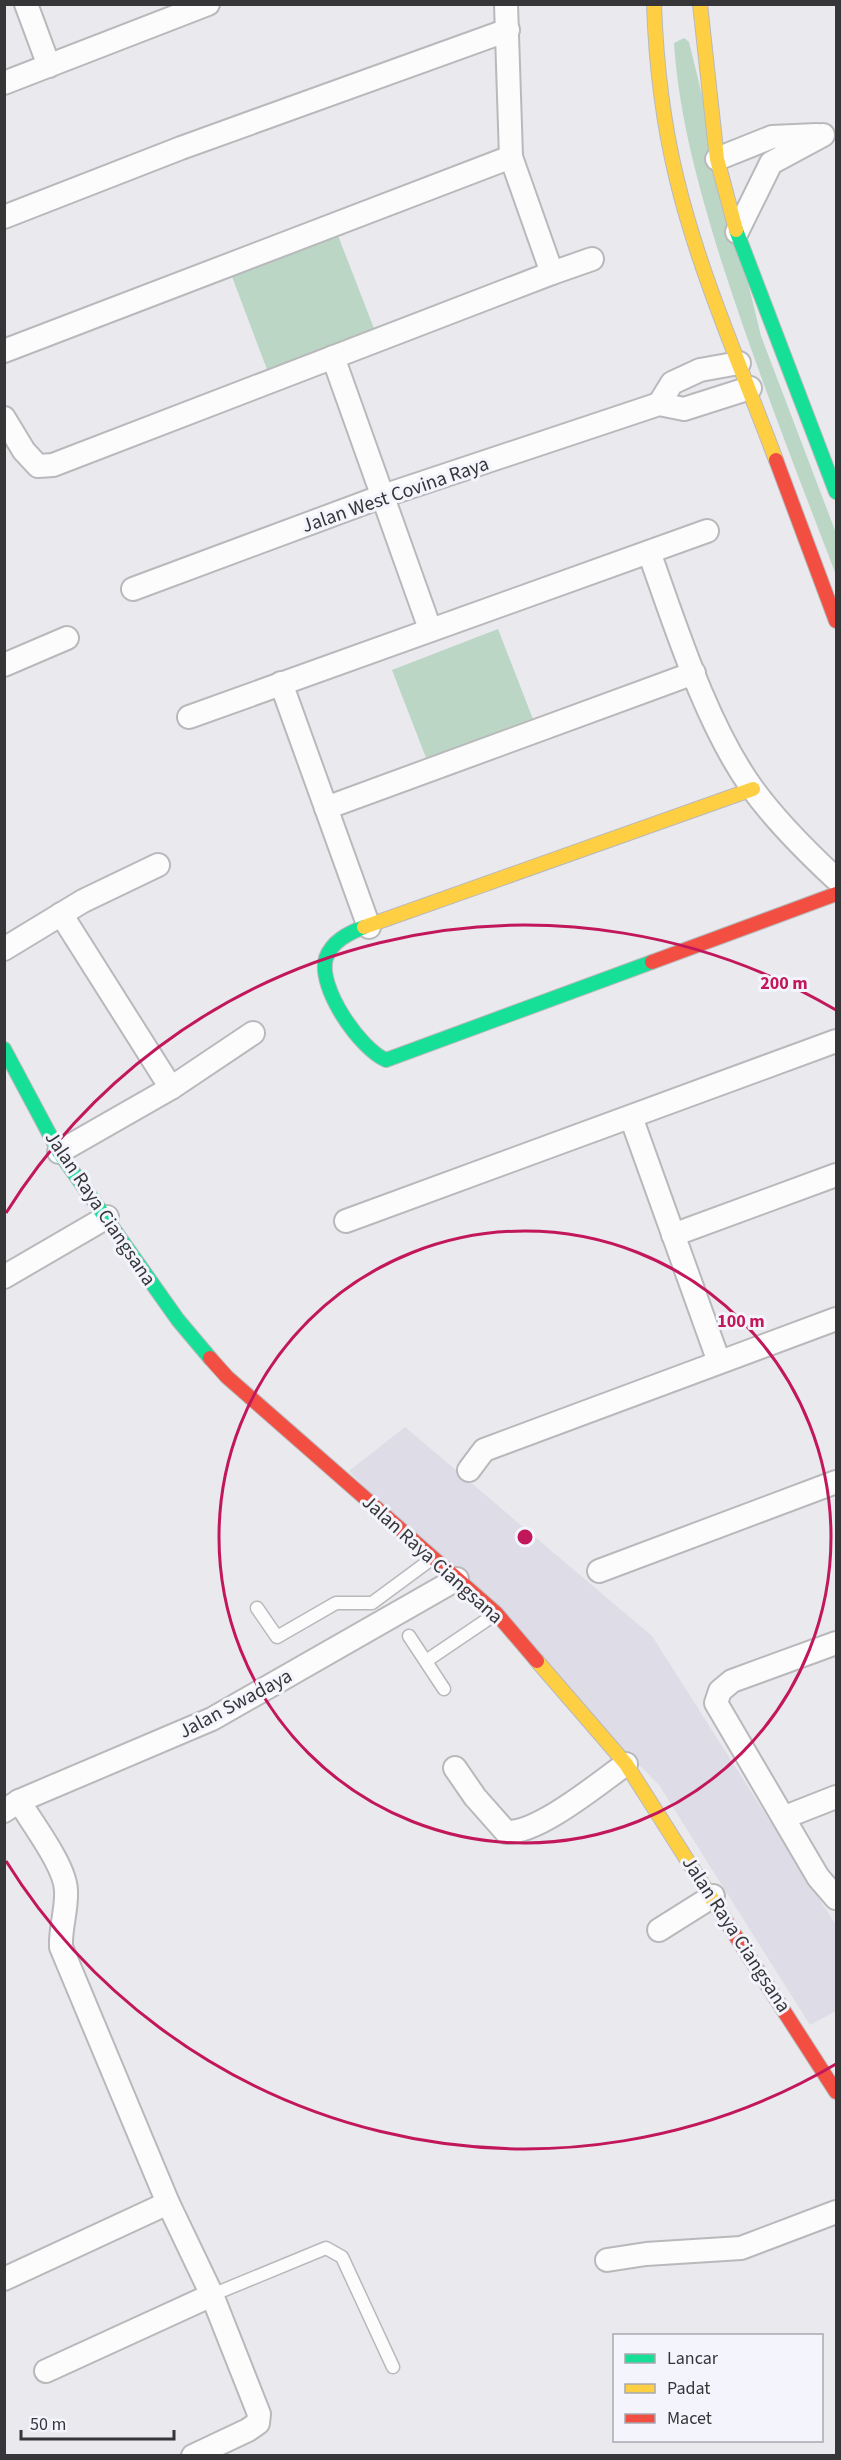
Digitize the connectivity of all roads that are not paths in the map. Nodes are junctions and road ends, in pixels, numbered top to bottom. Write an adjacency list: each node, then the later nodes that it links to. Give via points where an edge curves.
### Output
1 (26, 4): 7 (street)
2 (208, 4): 7 (street)
3 (506, 4): 6 (street)
4 (654, 4): 18 (street, via 656,56 677,180)
5 (700, 4): 11 (street)
6 (508, 30): 10 (street); 12 (street, via 181,148)
7 (49, 66): 8 (street)
8 (4, 83)
9 (830, 133): 11 (street, via 772,137); 13 (street, via 771,163)
10 (511, 157): 15 (street); 16 (street)
11 (717, 159): 13 (street)
12 (4, 217)
13 (737, 232): 22 (street)
14 (592, 259): 15 (street)
15 (552, 273): 17 (street)
16 (4, 351)
17 (333, 357): 21 (street, via 53,465 38,466 24,452); 23 (street)
18 (740, 363): 19 (street); 20 (street, via 700,370 672,383)
19 (750, 388): 20 (street, Jalan West Covina Raya, via 684,409); 27 (street)
20 (659, 404): 23 (street, Jalan West Covina Raya)
21 (4, 418)
22 (837, 492)
23 (383, 496): 26 (street, Jalan West Covina Raya); 28 (street)
24 (707, 531): 25 (street)
25 (649, 552): 28 (street); 31 (street)
26 (133, 588)
27 (837, 621)
28 (430, 629): 32 (street)
29 (67, 638): 30 (street)
30 (4, 665)
31 (693, 673): 34 (street, via 732,756); 35 (street)
32 (281, 683): 33 (street); 35 (street)
33 (189, 717)
34 (753, 789): 37 (street); 40 (street)
35 (326, 808): 40 (street)
36 (158, 865): 39 (street)
37 (837, 879)
38 (837, 894): 40 (street, via 386,1060 372,1054 340,1009 329,986 325,963 330,950 346,934)
39 (61, 914): 41 (street); 45 (street)
40 (369, 927)
41 (4, 949)
42 (253, 1033): 45 (street)
43 (837, 1041): 46 (street)
44 (4, 1049): 47 (street, Jalan Raya Ciangsana)
45 (171, 1088): 47 (street)
46 (631, 1117): 50 (street); 51 (street)
47 (60, 1152): 49 (street, Jalan Raya Ciangsana)
48 (837, 1176): 51 (street)
49 (107, 1217): 52 (street); 57 (street, Jalan Raya Ciangsana, via 178,1320 227,1377)
50 (346, 1221)
51 (673, 1235): 54 (street)
52 (4, 1277)
53 (837, 1319): 54 (street)
54 (719, 1362): 55 (street, via 484,1450)
55 (469, 1470)
56 (837, 1482): 58 (street)
57 (434, 1557): 59 (street, Jalan Raya Ciangsana); 60 (lane, via 372,1603 336,1603 277,1637)
58 (599, 1570)
59 (457, 1579): 61 (street, Jalan Raya Ciangsana); 69 (street, Jalan Swadaya, via 212,1719)
60 (257, 1608)
61 (496, 1613): 64 (lane); 66 (street, Jalan Raya Ciangsana)
62 (409, 1636): 64 (lane)
63 (837, 1643): 70 (street, via 732,1681 720,1691 716,1703)
64 (426, 1661): 65 (lane)
65 (444, 1689)
66 (626, 1764): 67 (street, via 562,1809 519,1833 506,1832); 71 (street, Jalan Raya Ciangsana)
67 (455, 1768)
68 (837, 1797): 70 (street)
69 (12, 1806): 77 (street, via 62,1874 66,1891 61,1947)
70 (785, 1817): 72 (street, via 818,1877)
71 (714, 1896): 73 (street); 75 (street, Jalan Raya Ciangsana)
72 (837, 1898)
73 (659, 1930)
74 (837, 2063): 75 (lane)
75 (824, 2071): 76 (street, Jalan Raya Ciangsana)
76 (837, 2092)
77 (168, 2204): 80 (street); 81 (street)
78 (837, 2211): 79 (street, via 741,2248)
79 (607, 2260)
80 (4, 2279)
81 (212, 2295): 82 (lane, via 326,2248 337,2252); 83 (street); 84 (street, via 259,2414 258,2423 248,2430)
82 (393, 2367)
83 (46, 2371)
84 (195, 2455)

